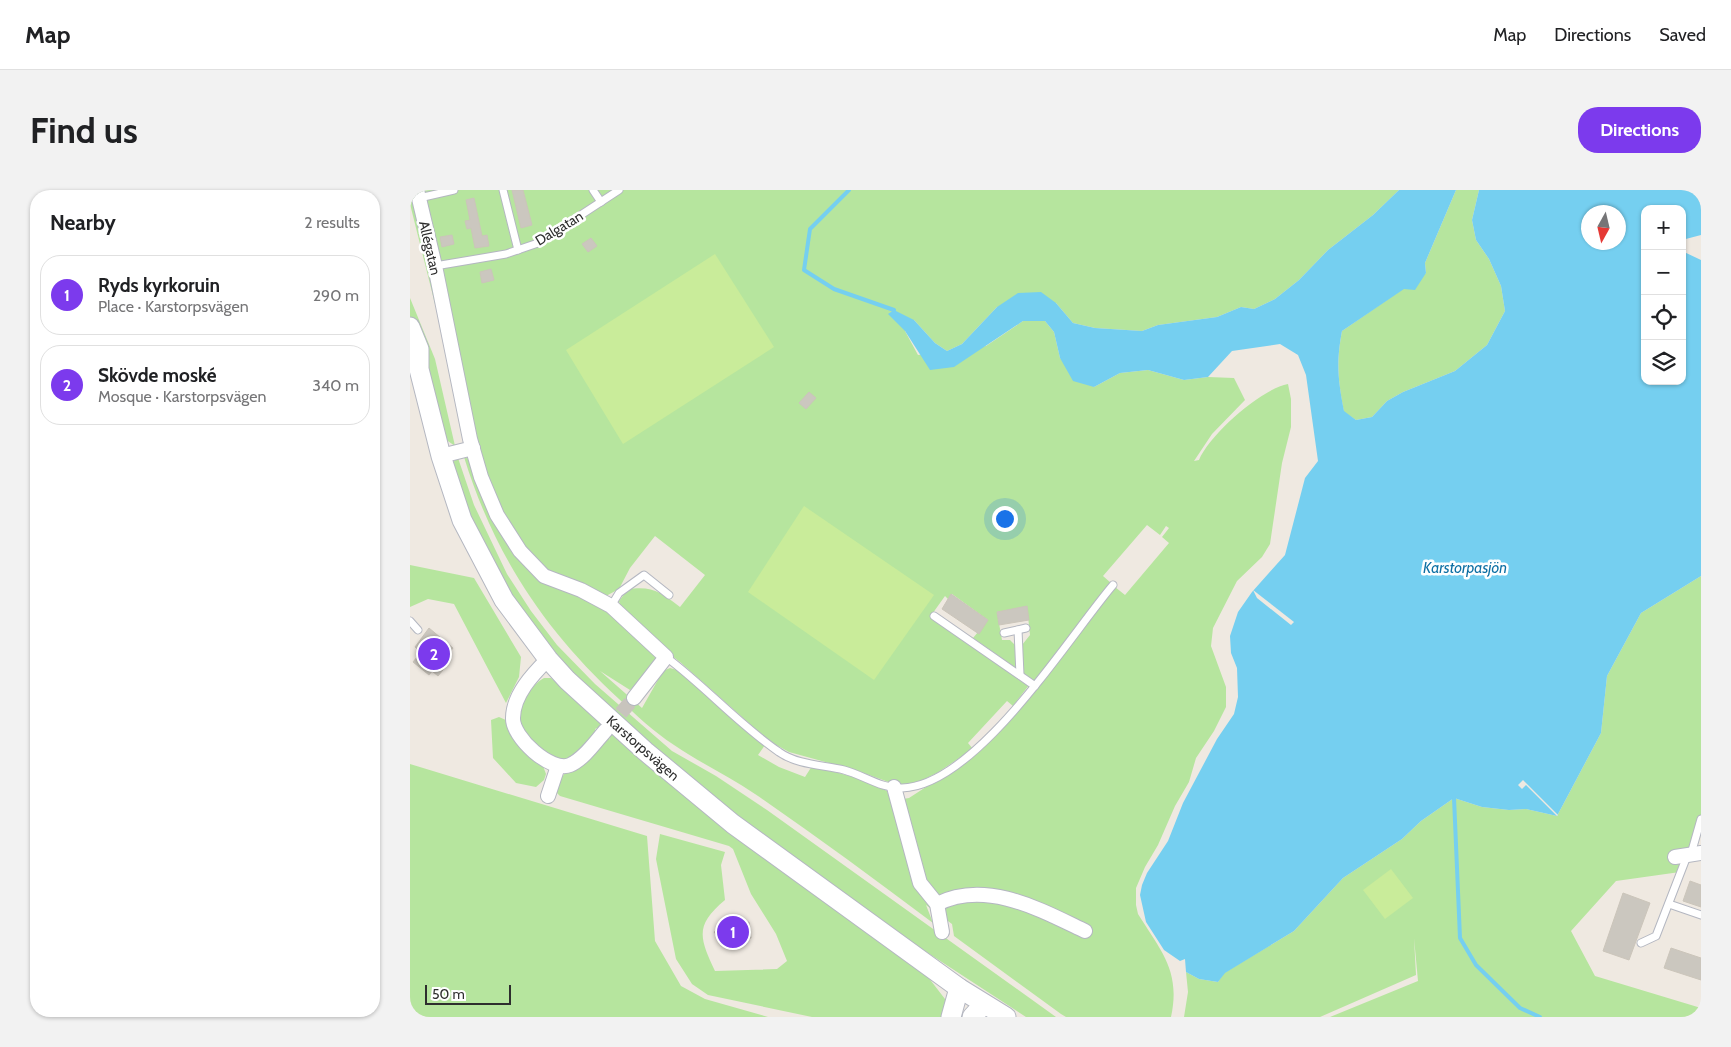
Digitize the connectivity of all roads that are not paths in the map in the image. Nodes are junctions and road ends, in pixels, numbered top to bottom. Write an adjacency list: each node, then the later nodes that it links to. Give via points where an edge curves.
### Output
1 (454, 190): 5 (lane)
2 (504, 190): 7 (lane)
3 (593, 190): 6 (lane)
4 (619, 190): 6 (lane, Dalgatan)
5 (418, 194): 8 (street, Allégatan)
6 (601, 202): 7 (lane, Dalgatan, via 538,243)
7 (518, 250): 8 (lane, Dalgatan)
8 (435, 266): 11 (street, Allégatan)
9 (410, 327): 10 (main road, Karstorpsvägen, via 419,349)
10 (415, 363): 12 (main road, Karstorpsvägen)
11 (473, 448): 12 (street); 15 (street, Allégatan, via 497,515 520,551 544,576)
12 (441, 456): 23 (main road, Karstorpsvägen, via 462,520 489,575 508,607)
13 (1113, 585): 25 (lane)
14 (669, 595): 15 (lane, via 644,575 620,593)
15 (612, 606): 22 (street, Allégatan)
16 (934, 616): 24 (lane)
17 (410, 621): 19 (lane)
18 (1026, 628): 20 (lane)
19 (418, 630)
20 (1018, 630): 21 (lane); 24 (lane)
21 (1004, 633)
22 (666, 658): 26 (street); 29 (lane, via 784,756 850,772)
23 (548, 659): 28 (street, via 522,690 514,709 513,723 524,742); 39 (main road, Karstorpsvägen, via 631,738 733,824)
24 (1020, 675): 25 (lane)
25 (1035, 686): 29 (lane, via 992,736 960,762 915,786)
26 (634, 698)
27 (606, 730): 28 (street, via 578,760 571,765)
28 (558, 766): 30 (street)
29 (894, 788): 33 (street, via 920,883)
30 (548, 796)
31 (1701, 819): 32 (lane)
32 (1689, 855): 34 (lane)
33 (937, 904): 36 (street, via 951,897 1005,898 1028,904); 37 (street)
34 (1669, 904): 35 (lane); 38 (lane, via 1656,936)
35 (1701, 915)
36 (1085, 931)
37 (942, 932)
38 (1642, 943)
39 (959, 988): 40 (main road, Karstorpsvägen); 41 (main road)
40 (978, 1010): 42 (main road, Karstorpsvägen)
41 (951, 1017)
42 (1006, 1017)

